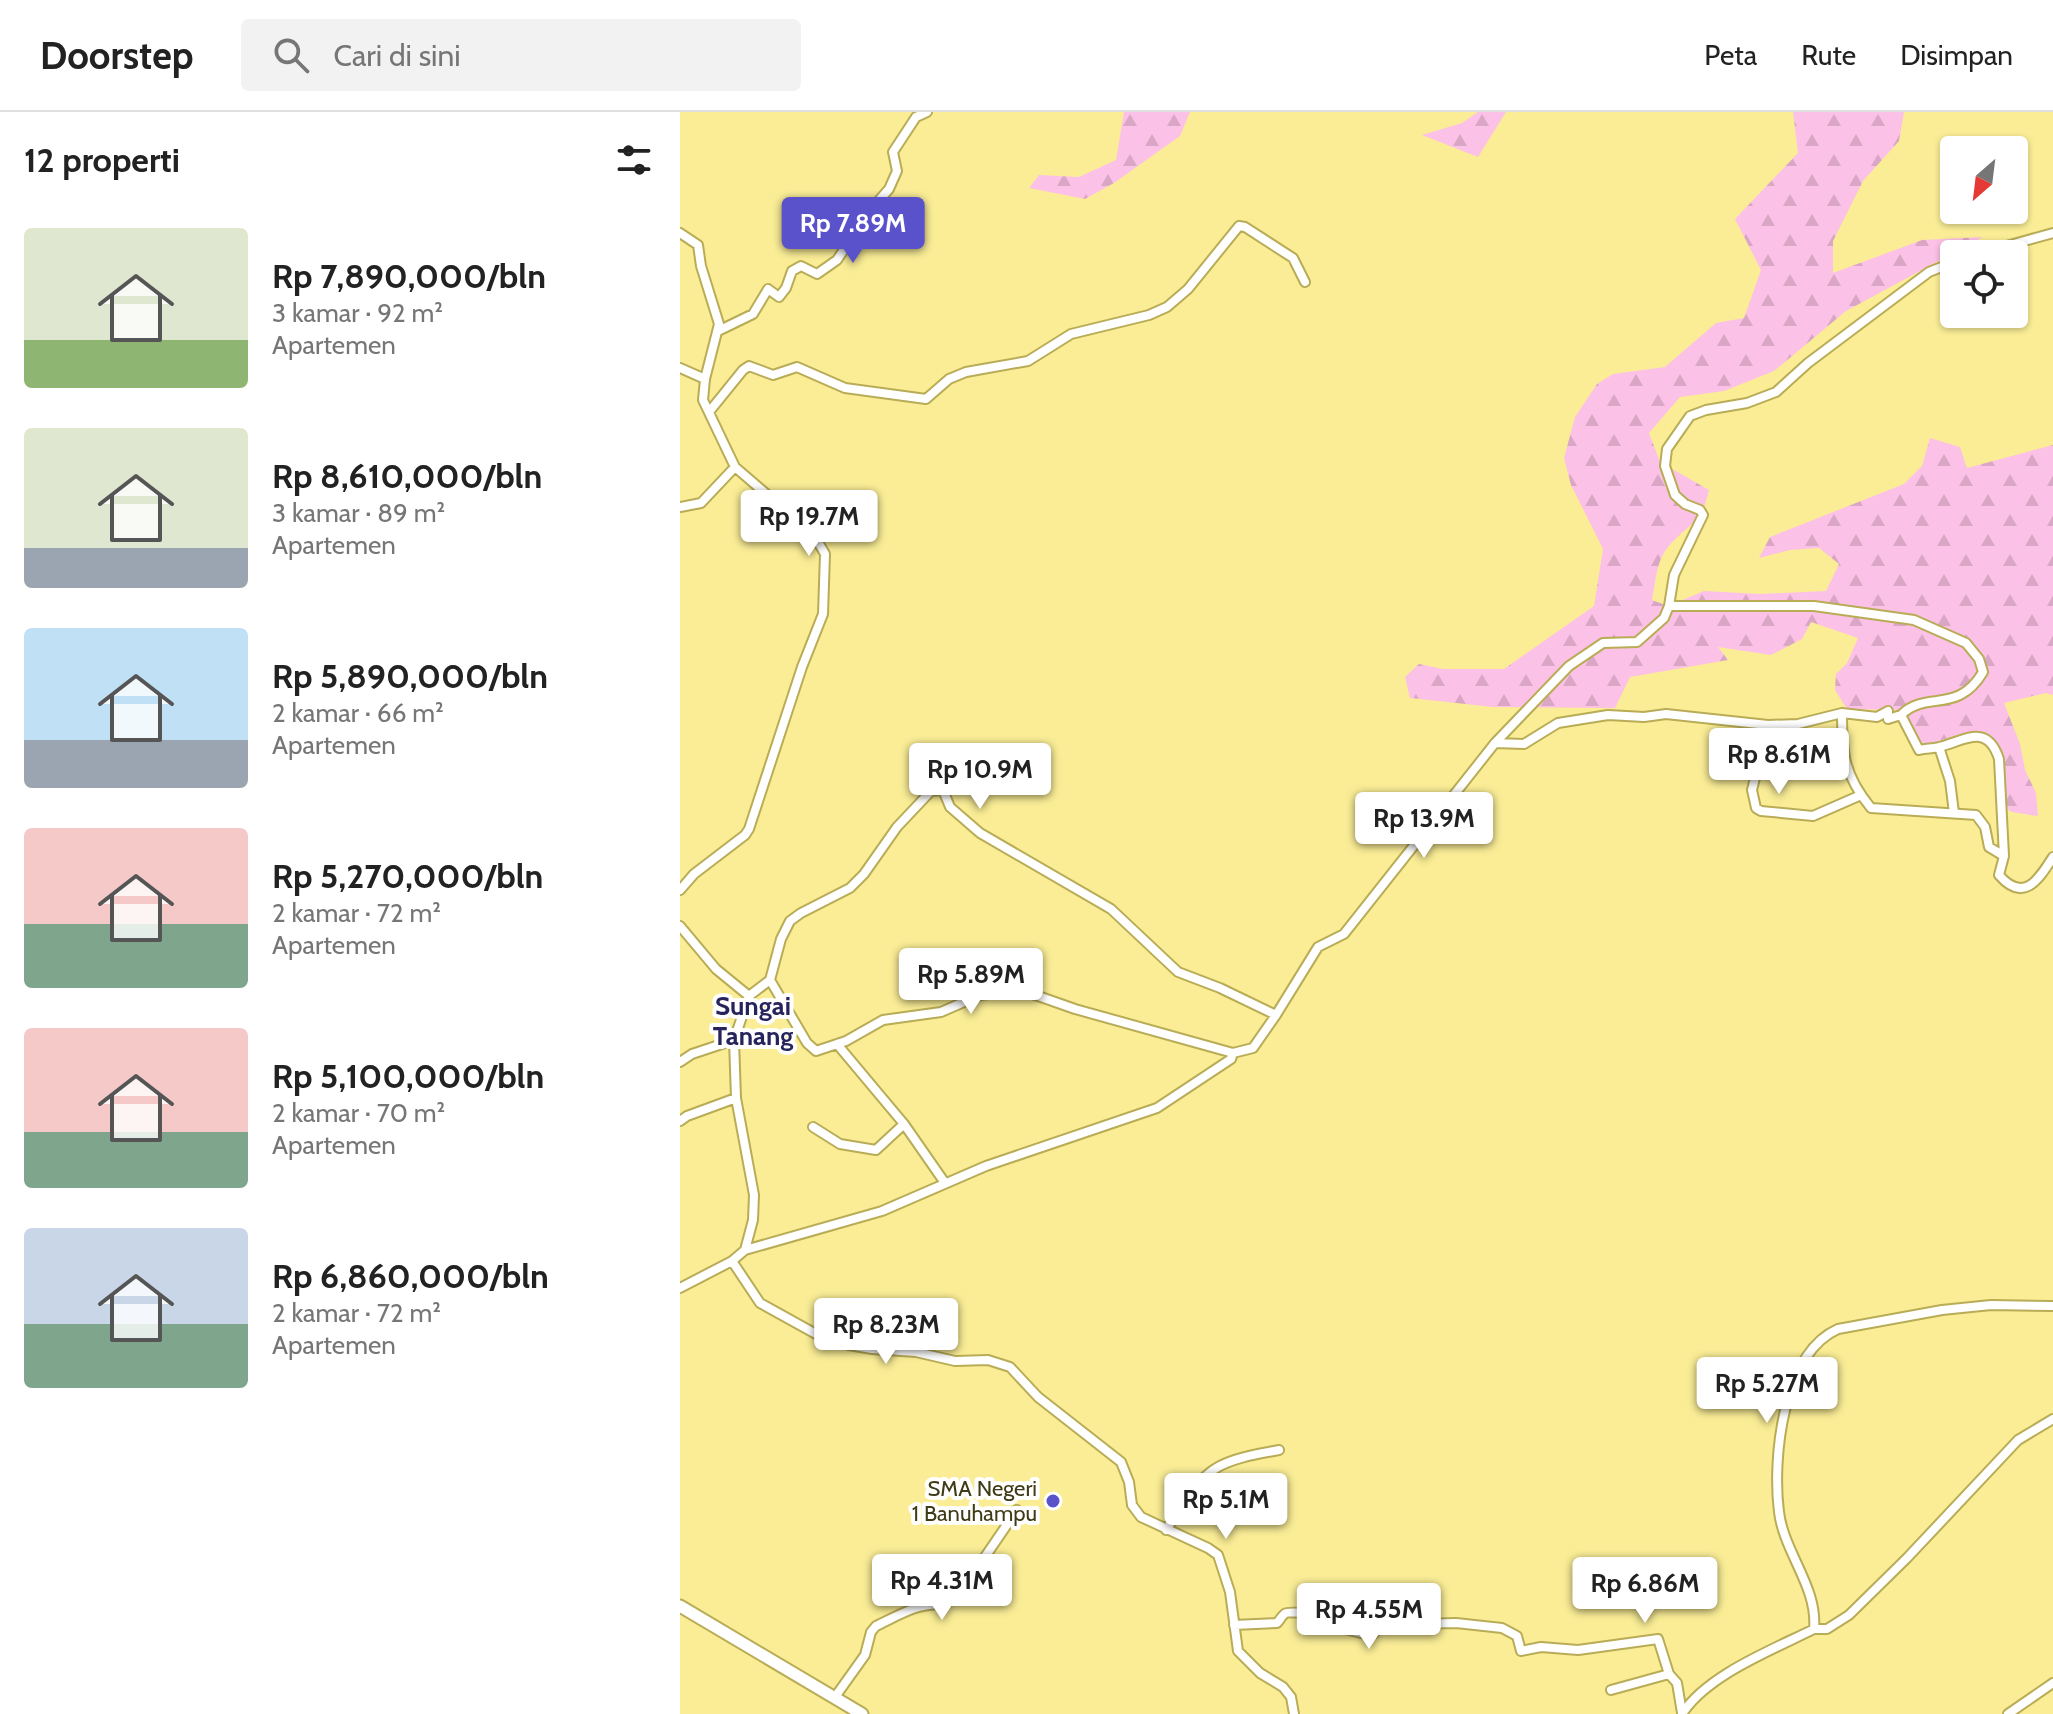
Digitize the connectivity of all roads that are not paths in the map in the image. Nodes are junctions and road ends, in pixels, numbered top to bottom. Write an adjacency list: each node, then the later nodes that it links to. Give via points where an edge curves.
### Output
1 (927, 112): 7 (street, via 916,117 893,152 897,171 889,189 852,231 837,260 817,274 801,266 792,271 779,297 768,289 753,314)
2 (680, 233): 7 (street, via 698,245)
3 (2053, 233): 4 (street)
4 (2028, 240)
5 (1940, 268): 13 (street, via 1776,392 1690,416 1667,449 1665,466 1675,495 1703,515 1674,575)
6 (1305, 282): 10 (street, via 1293,258 1239,226 1181,297 1157,313 1071,334 1028,361 966,372 926,399 845,388 797,367 773,375 749,366)
7 (718, 331): 9 (street)
8 (680, 368): 9 (street)
9 (705, 379): 10 (street, via 703,400)
10 (709, 412): 11 (street)
11 (735, 467): 12 (street, via 701,503); 23 (street, via 814,535 825,554 823,614 749,829)
12 (680, 507)
13 (1669, 606): 15 (street, via 1814,606 1914,620 1966,643 1983,672 1975,686 1958,698 1919,705); 17 (street, via 1664,618 1637,642 1603,643 1569,666)
14 (1842, 713): 15 (street, via 1877,717 1888,711 1888,719); 16 (street); 19 (street, via 1842,751)
15 (1901, 715): 18 (street, via 1919,750)
16 (1768, 725): 17 (street, via 1666,714 1608,715 1558,723 1524,744); 19 (street, via 1752,790 1756,808 1813,816)
17 (1495, 743): 27 (street, via 1344,934 1318,947)
18 (1939, 747): 20 (street); 21 (street, via 1972,736 1996,749)
19 (1861, 795): 20 (street, via 1871,808)
20 (1954, 813): 21 (street, via 1983,821 1989,847)
21 (2004, 856): 22 (street, via 1999,875 2019,888 2039,879)
22 (2053, 857)
23 (680, 890)
24 (680, 926): 26 (street, via 716,969)
25 (770, 980): 26 (street); 27 (street, via 790,921 850,888 897,827 937,789 980,833 1111,909 1178,972); 29 (street, via 812,1049)
26 (749, 996): 28 (street)
27 (1276, 1015): 30 (street, via 1253,1048)
28 (734, 1040): 31 (street); 32 (street)
29 (837, 1044): 30 (street, via 883,1020 941,1012 980,995 1021,990); 34 (street)
30 (1233, 1053): 36 (street, via 1157,1108)
31 (680, 1062)
32 (736, 1098): 33 (street); 37 (street, via 754,1195)
33 (680, 1121)
34 (904, 1124): 35 (street, via 876,1150 840,1144); 36 (street)
35 (813, 1127)
36 (945, 1183): 37 (street, via 882,1211)
37 (745, 1250): 38 (street)
38 (732, 1261): 39 (street); 44 (street, via 760,1303 816,1334 872,1349 955,1361 988,1360 1010,1367 1038,1397 1121,1462 1135,1512)
39 (680, 1288)
40 (2053, 1306): 47 (street, via 1942,1310 1838,1329 1824,1335 1803,1360 1784,1417 1779,1513 1812,1598)
41 (2053, 1419): 47 (street, via 2018,1440 1849,1615 1827,1629)
42 (1279, 1450): 44 (street, via 1216,1467)
43 (1017, 1510): 51 (street, via 951,1602 920,1606 876,1626 865,1655)
44 (1166, 1530): 46 (street, via 1218,1555)
45 (680, 1606): 51 (main road)
46 (1234, 1625): 48 (street, via 1277,1623 1291,1610 1329,1615 1341,1628 1369,1635 1396,1613 1417,1624 1502,1628 1517,1636 1525,1652 1658,1639); 53 (street, via 1238,1651 1283,1687)
47 (1814, 1629): 54 (street, via 1707,1687)
48 (1669, 1674): 50 (street); 54 (street, via 1677,1683)
49 (2053, 1683): 55 (street)
50 (1611, 1690)
51 (835, 1697): 52 (main road)
52 (862, 1714)
53 (1294, 1714)
54 (1682, 1714)
55 (2008, 1714)

